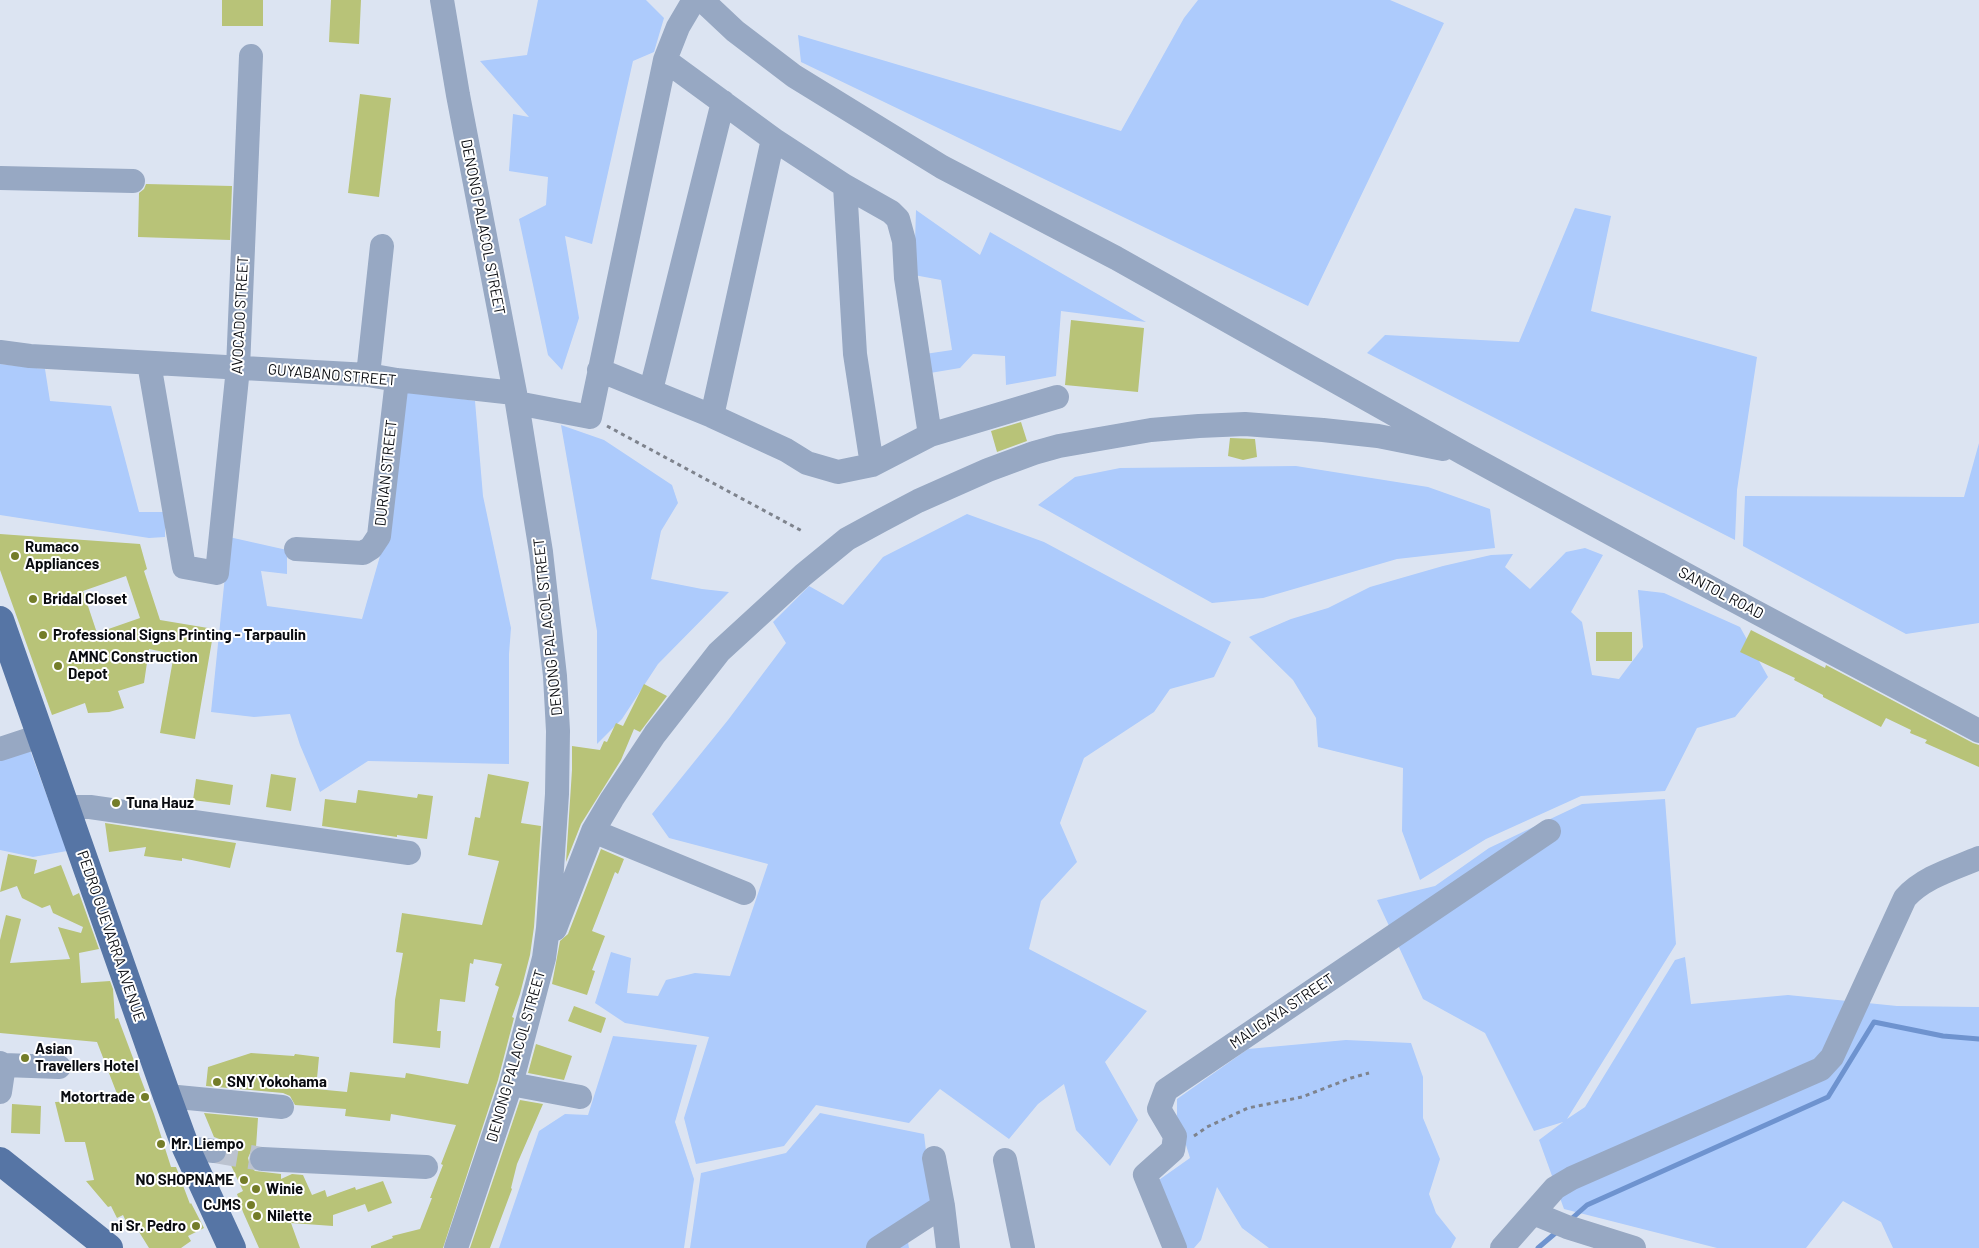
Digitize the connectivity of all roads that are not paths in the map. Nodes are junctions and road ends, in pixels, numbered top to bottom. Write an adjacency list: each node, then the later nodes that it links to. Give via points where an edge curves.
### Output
1 (442, 0): 19 (street, DENONG PALACOL STREET)
2 (694, 0): 5 (street, via 678,27)
3 (702, 0): 23 (street, SANTOL ROAD, via 735,31 794,76 942,167 1116,258)
4 (251, 56): 14 (street, AVOCADO STREET)
5 (665, 60): 6 (street); 15 (street)
6 (723, 102): 7 (street); 18 (street)
7 (773, 139): 10 (street); 21 (street)
8 (0, 178): 9 (street)
9 (133, 181)
10 (845, 186): 22 (street, via 898,219 904,241 906,278); 24 (street, via 855,354)
11 (382, 246): 16 (street)
12 (0, 352): 13 (street, GUYABANO STREET)
13 (149, 363): 14 (street, GUYABANO STREET); 14 (street, AVOCADO STREET, via 184,566 217,573)
14 (238, 368): 16 (street, GUYABANO STREET)
15 (599, 370): 18 (street); 19 (street, GUYABANO STREET, via 590,417)
16 (368, 375): 17 (street, GUYABANO STREET)
17 (397, 380): 19 (street, GUYABANO STREET); 25 (street, DURIAN STREET, via 379,536 372,548 363,553)
18 (652, 390): 21 (street)
19 (515, 398): 36 (street, DENONG PALACOL STREET, via 542,552 558,731 557,794)
20 (1057, 398): 22 (street)
21 (712, 416): 24 (street, via 822,468 838,472)
22 (930, 435): 24 (street)
23 (1464, 453): 27 (street, SANTOL ROAD); 31 (street, via 1378,436 1323,430 1245,424 1199,426 1151,430 1059,446 988,470 935,493 847,539 719,652 655,734)
24 (872, 466)
25 (296, 549)
26 (0, 620): 28 (main road, PEDRO GUEVARRA AVENUE)
27 (1979, 731)
28 (40, 736): 29 (street); 30 (main road, PEDRO GUEVARRA AVENUE)
29 (0, 749)
30 (66, 807): 33 (street, via 90,807); 41 (main road, PEDRO GUEVARRA AVENUE)
31 (593, 831): 35 (street); 36 (street)
32 (1549, 831): 59 (street, MALIGAYA STREET, via 1166,1090 1159,1109 1174,1136 1173,1150 1145,1176)
33 (409, 854)
34 (1979, 858): 52 (street, via 1928,880 1905,898 1832,1057 1821,1069 1572,1178 1555,1188)
35 (744, 893)
36 (544, 958): 39 (street, DENONG PALACOL STREET)
37 (2, 1064): 38 (street); 40 (street)
38 (59, 1067)
39 (511, 1084): 42 (street); 55 (street, DENONG PALACOL STREET)
40 (0, 1092)
41 (167, 1096): 43 (street); 44 (main road, PEDRO GUEVARRA AVENUE)
42 (580, 1097)
43 (282, 1107)
44 (186, 1148): 45 (street); 53 (main road, PEDRO GUEVARRA AVENUE)
45 (214, 1151)
46 (934, 1158): 51 (street)
47 (262, 1159): 50 (street)
48 (1005, 1160): 58 (street)
49 (0, 1161): 54 (main road)
50 (426, 1167)
51 (943, 1206): 56 (street); 57 (street)
52 (1533, 1213): 60 (street); 61 (street)
53 (222, 1240)
54 (109, 1248)
55 (456, 1248)
56 (878, 1248)
57 (948, 1248)
58 (1023, 1248)
59 (1175, 1248)
60 (1502, 1248)
61 (1634, 1248)

